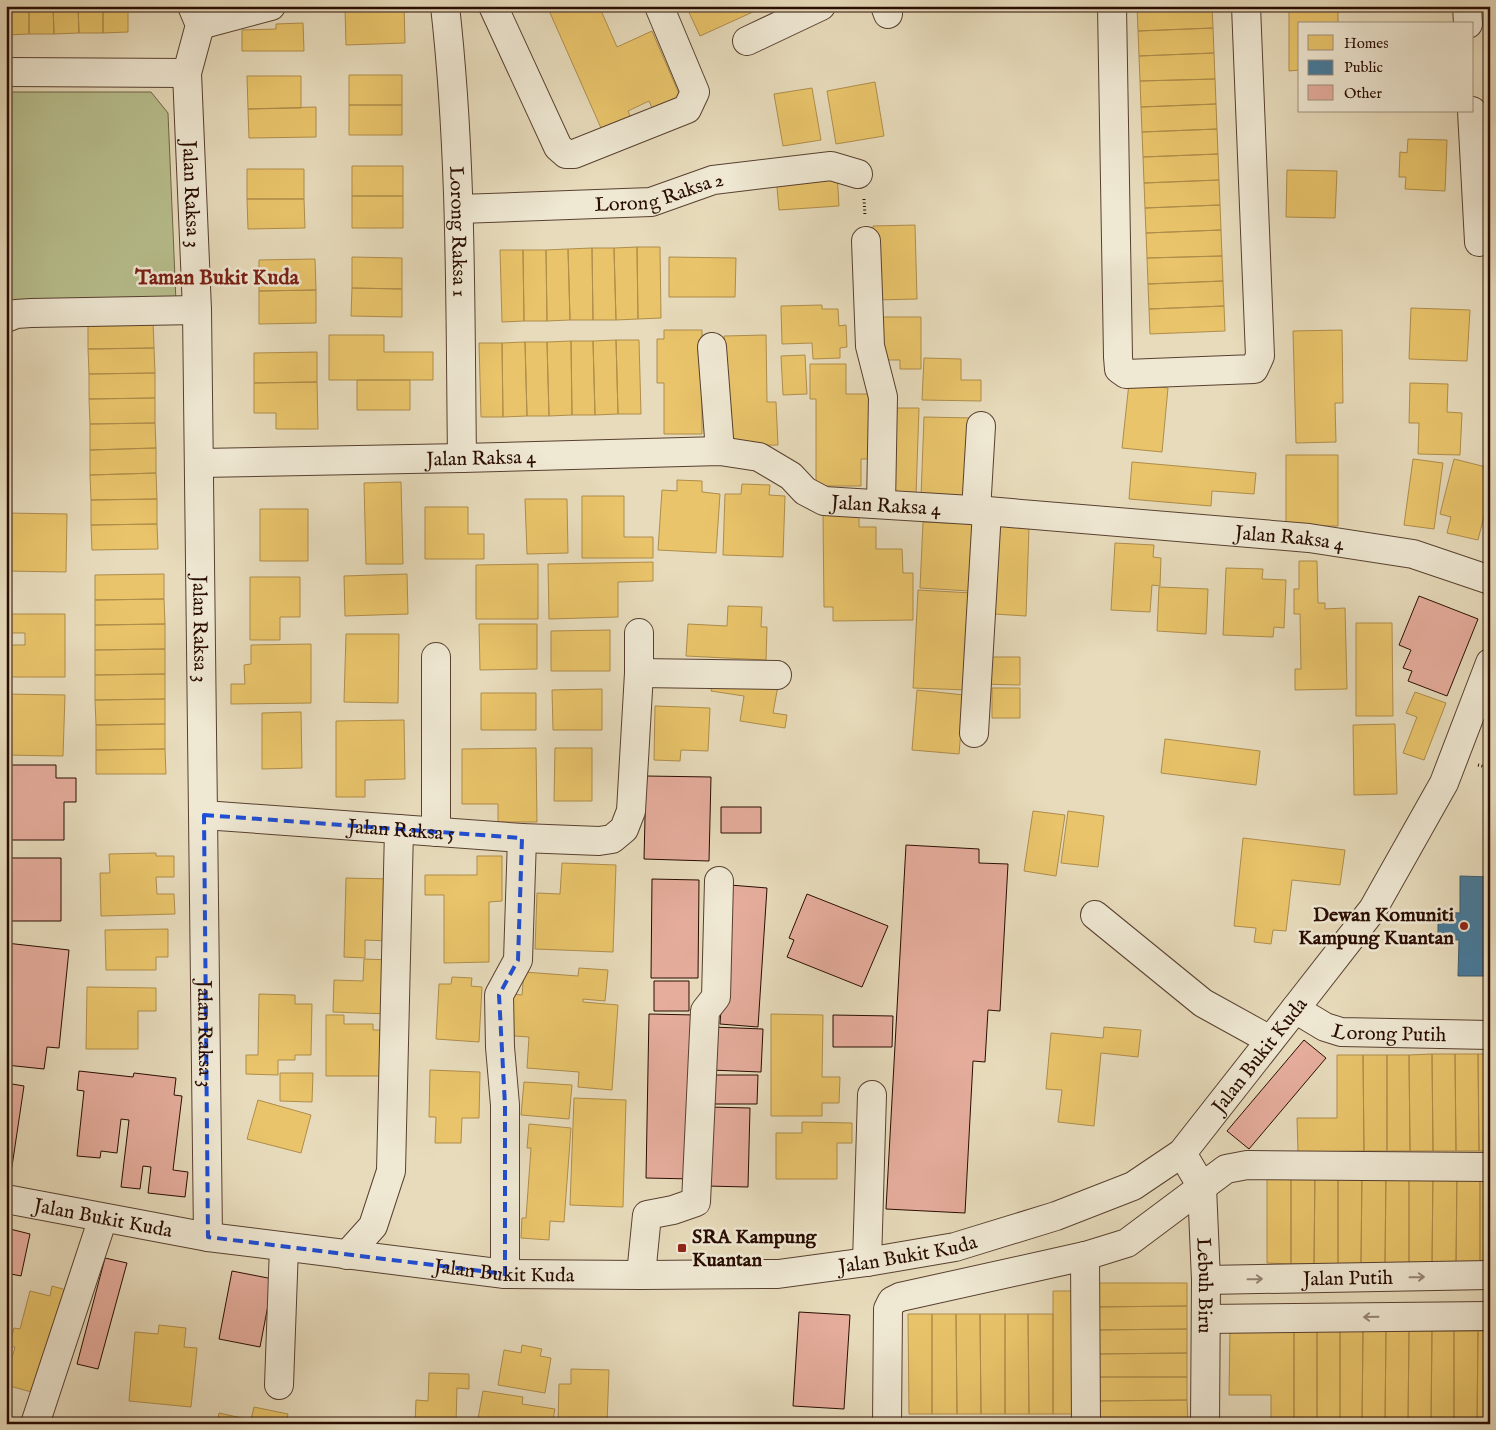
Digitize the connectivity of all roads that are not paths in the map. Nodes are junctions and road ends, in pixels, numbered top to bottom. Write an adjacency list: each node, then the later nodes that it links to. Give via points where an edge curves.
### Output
1 (271, 6): 9 (street)
2 (445, 6): 16 (street, Lorong Raksa 1)
3 (493, 6): 4 (street, via 558,147 566,154 574,154 687,108 695,92)
4 (659, 6)
5 (821, 6): 11 (street)
6 (1112, 6): 7 (street, via 1118,357 1119,369 1126,374 1254,369 1260,356)
7 (1246, 6)
8 (1467, 6): 10 (street)
9 (196, 15): 13 (street, Jalan Raksa 3)
10 (1468, 22)
11 (747, 41)
12 (6, 72): 13 (street)
13 (187, 73): 19 (street, Jalan Raksa 3)
14 (1472, 112): 18 (street)
15 (858, 174): 16 (street, Lorong Raksa 2, via 830,166 713,180 651,202)
16 (459, 210): 24 (street, Lorong Raksa 1)
17 (866, 241): 26 (street, via 870,346 883,397)
18 (1479, 242)
19 (197, 310): 20 (street, via 31,313); 25 (street, Jalan Raksa 3)
20 (6, 318)
21 (712, 347): 23 (street)
22 (982, 426): 27 (street)
23 (720, 450): 24 (street, Jalan Raksa 4); 26 (street, Jalan Raksa 4, via 759,457 824,501)
24 (462, 458): 25 (street, Jalan Raksa 4)
25 (200, 463): 35 (street, Jalan Raksa 3)
26 (881, 504): 27 (street, Jalan Raksa 4)
27 (981, 512): 28 (street, Jalan Raksa 4, via 1308,538 1413,554); 34 (street)
28 (1490, 580)
29 (639, 633): 32 (street)
30 (436, 657): 37 (street)
31 (1490, 663): 41 (street, Jalan Bukit Kuda, via 1444,783 1373,908)
32 (639, 673): 33 (street); 38 (street, Jalan Raksa 5, via 630,810 624,829 612,839 600,841)
33 (777, 675)
34 (974, 733)
35 (204, 815): 36 (street, Jalan Raksa 5); 50 (street, Jalan Raksa 3)
36 (400, 829): 37 (street, Jalan Raksa 5); 52 (street, via 392,1171 373,1226)
37 (436, 832): 38 (street, Jalan Raksa 5)
38 (522, 838): 55 (street, via 518,960 499,995 505,1105)
39 (719, 881): 56 (street, via 716,997 705,1011 696,1202 647,1215)
40 (1095, 915): 43 (street, via 1203,1003)
41 (1295, 1009): 42 (street, Lorong Putih, via 1325,1027 1341,1032); 43 (street, Jalan Bukit Kuda)
42 (1490, 1035)
43 (1270, 1040): 45 (street, Jalan Bukit Kuda)
44 (872, 1095): 54 (street)
45 (1182, 1152): 47 (street, Lebuh Biru); 54 (street, Jalan Bukit Kuda, via 1133,1186 1056,1216 956,1247)
46 (1490, 1167): 47 (street, via 1247,1166 1226,1169)
47 (1202, 1187): 53 (street, via 1127,1244); 58 (street, Lebuh Biru)
48 (6, 1199): 49 (street, Jalan Bukit Kuda)
49 (103, 1218): 50 (street, Jalan Bukit Kuda); 62 (street)
50 (208, 1237): 51 (street, Jalan Bukit Kuda)
51 (284, 1247): 52 (street, Jalan Bukit Kuda); 61 (street)
52 (347, 1255): 55 (street, Jalan Bukit Kuda)
53 (1085, 1256): 63 (street, via 892,1301 888,1309); 64 (street)
54 (867, 1262): 56 (street, Jalan Bukit Kuda, via 778,1274)
55 (505, 1274): 56 (street, Jalan Bukit Kuda)
56 (641, 1275)
57 (1490, 1276): 58 (street, Jalan Putih, one-way to 57)
58 (1206, 1280): 60 (street, Lebuh Biru)
59 (1490, 1316): 60 (street, Jalan Putih, one-way to 60)
60 (1206, 1319): 65 (street, Lebuh Biru)
61 (279, 1385)
62 (35, 1424)
63 (887, 1424)
64 (1086, 1424)
65 (1206, 1424)

